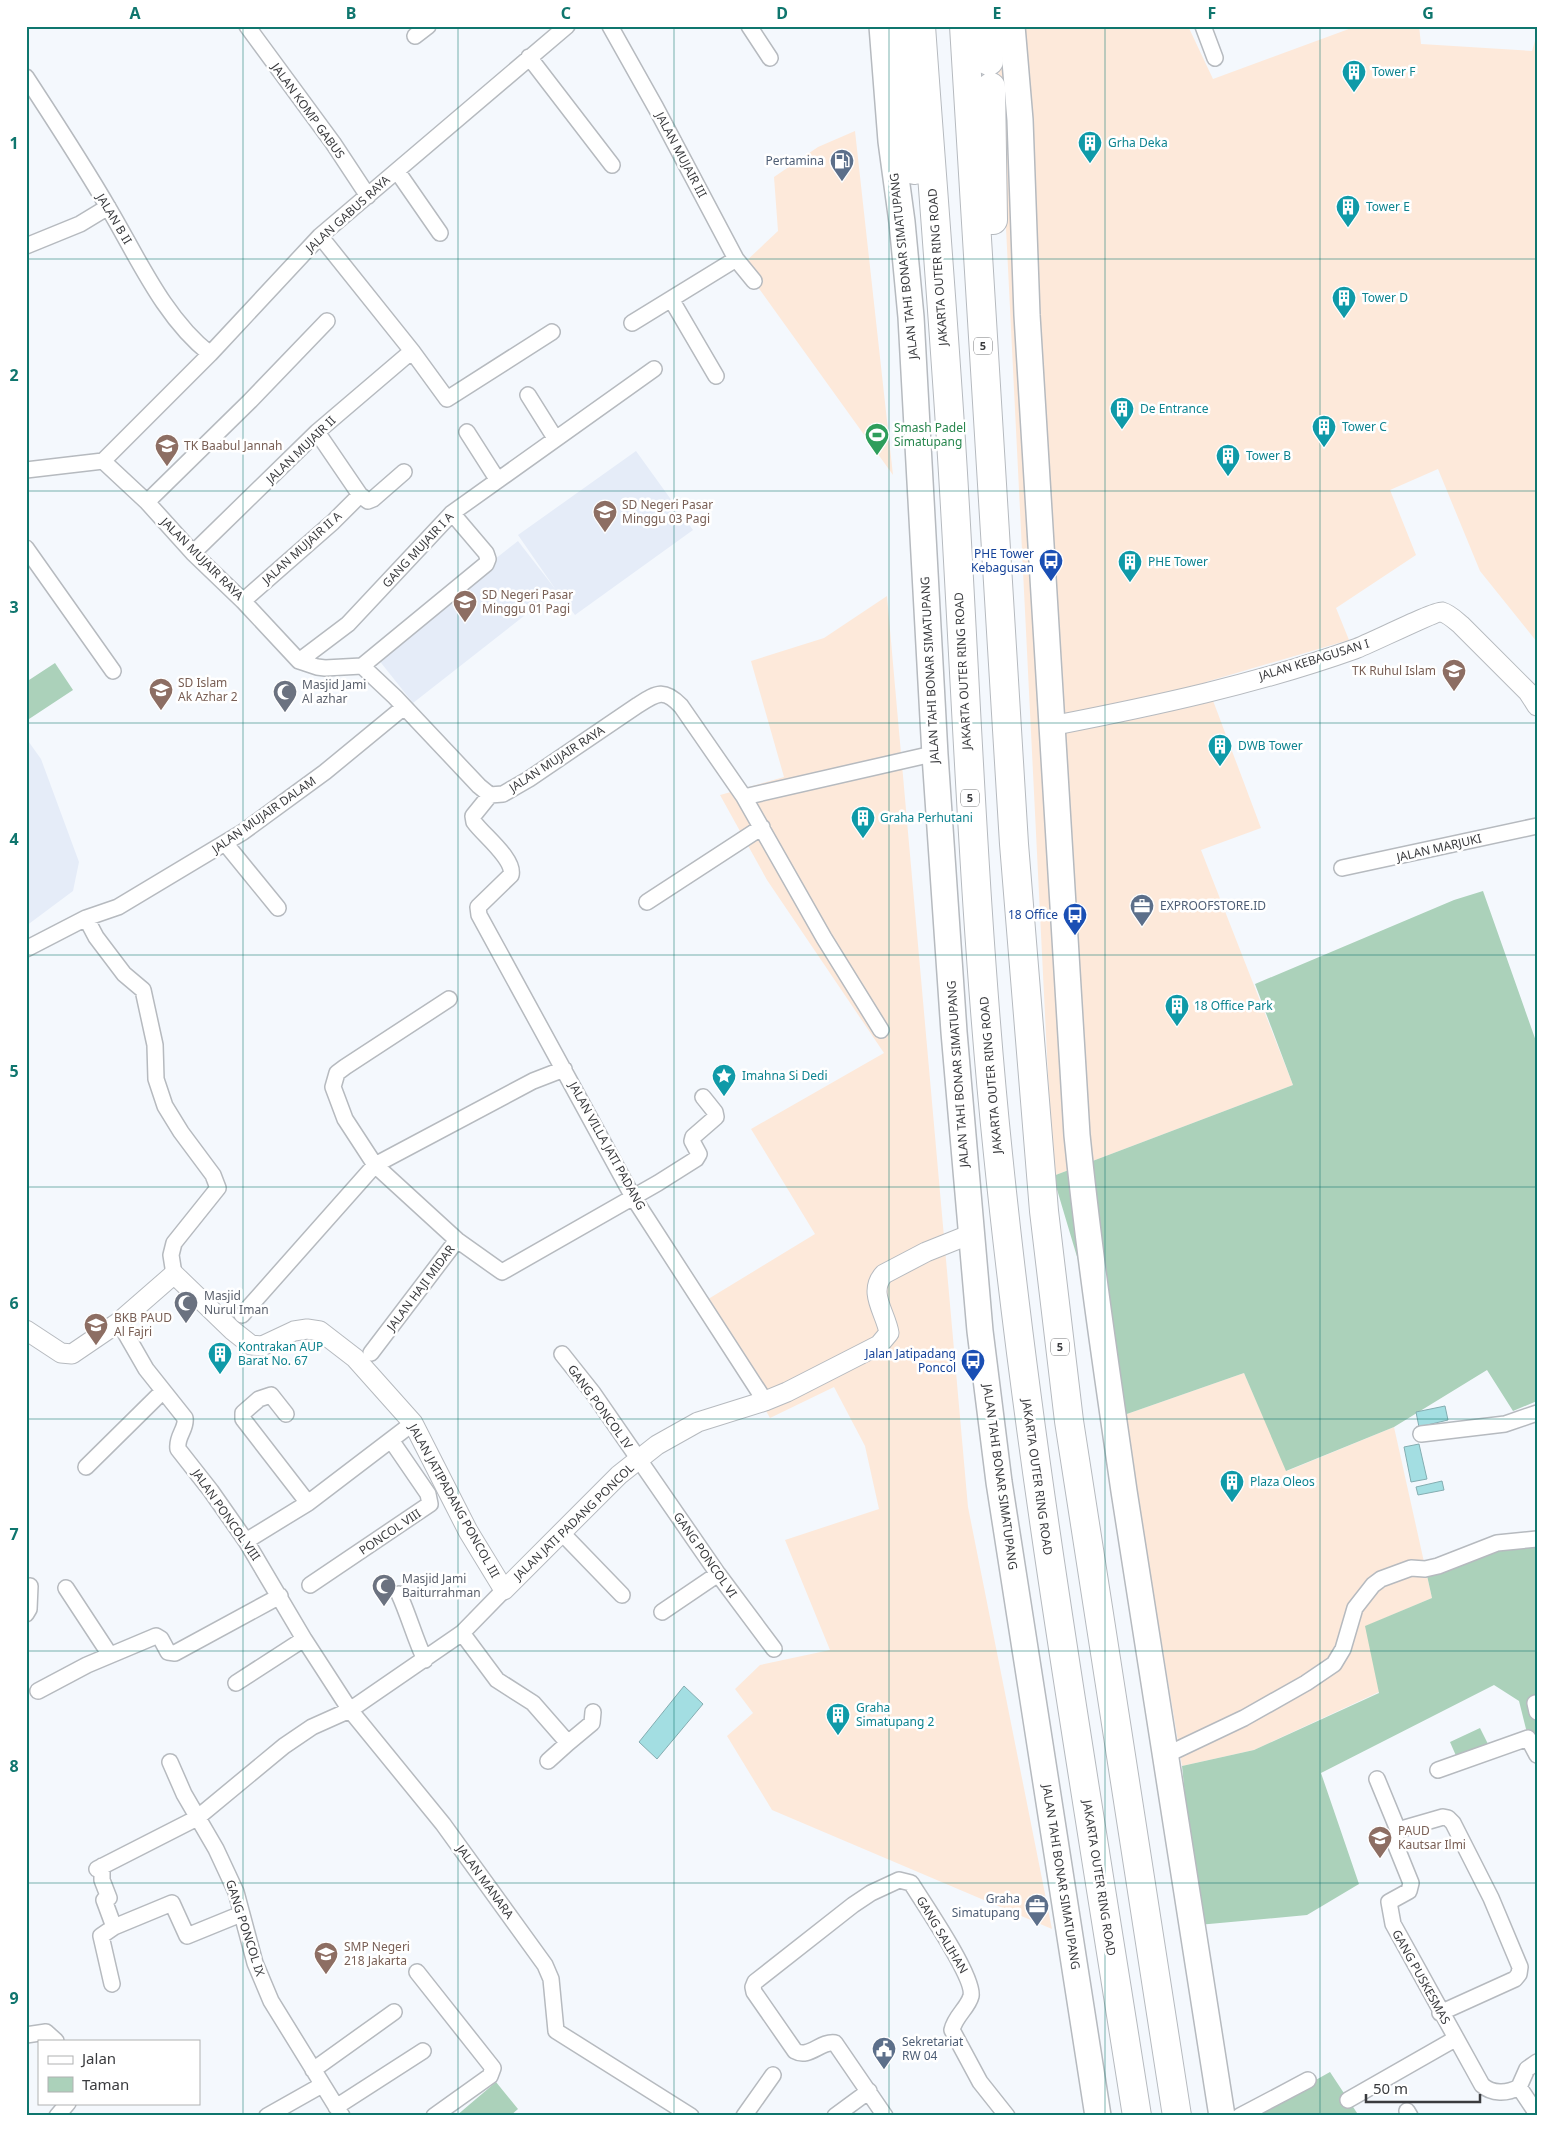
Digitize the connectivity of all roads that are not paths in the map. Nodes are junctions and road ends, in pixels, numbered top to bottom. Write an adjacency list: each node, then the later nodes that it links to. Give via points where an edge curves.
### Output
1 (247, 26): 18 (street, JALAN KOMP GABUS)
2 (428, 26): 11 (street)
3 (567, 26): 12 (street, JALAN GABUS RAYA)
4 (610, 26): 23 (street, JALAN MUJAIR III)
5 (749, 26): 13 (street)
6 (882, 26): 55 (highway, JALAN TAHI BONAR SIMATUPANG, via 911,317)
7 (900, 26): 34 (highway, via 935,388)
8 (921, 26): 34 (highway, JAKARTA OUTER RING ROAD / 5)
9 (1203, 26): 14 (street)
10 (988, 28): 42 (highway, 5); 42 (highway, via 993,264 1002,465 1001,481); 54 (highway, via 1020,120 1026,315)
11 (415, 36)
12 (529, 57): 16 (street); 17 (street, JALAN GABUS RAYA)
13 (770, 58)
14 (1215, 58)
15 (26, 76): 19 (street, JALAN B II)
16 (612, 165)
17 (397, 172): 18 (street, JALAN GABUS RAYA); 20 (street)
18 (363, 188): 21 (street, JALAN GABUS RAYA)
19 (108, 207): 22 (street, via 80,224); 30 (street, JALAN B II, via 153,285 183,328)
20 (440, 233)
21 (320, 236): 29 (street); 30 (street, JALAN GABUS RAYA)
22 (26, 246)
23 (736, 258): 24 (street, JALAN MUJAIR III); 25 (street)
24 (754, 282)
25 (671, 299): 27 (street); 32 (street)
26 (327, 322): 44 (street)
27 (632, 323)
28 (552, 332): 29 (street, via 447,399)
29 (412, 351): 35 (street, JALAN MUJAIR II)
30 (208, 352): 38 (street, JALAN GABUS RAYA)
31 (654, 369): 37 (street, GANG MUJAIR I A)
32 (716, 376)
33 (528, 395): 37 (street)
34 (949, 420): 152 (highway, JAKARTA OUTER RING ROAD / 5, via 972,831 998,1157 1033,1449 1058,1623)
35 (317, 432): 43 (street); 47 (street, JALAN MUJAIR II)
36 (467, 432): 41 (street)
37 (555, 438): 41 (street, GANG MUJAIR I A)
38 (103, 461): 39 (street); 44 (street, JALAN MUJAIR RAYA)
39 (26, 470)
40 (404, 472): 43 (street, via 373,499 368,501)
41 (498, 479): 45 (street, GANG MUJAIR I A)
42 (993, 492): 153 (highway, 5, via 1014,844 1045,1220 1071,1431)
43 (360, 495): 48 (street, JALAN MUJAIR II A)
44 (147, 502): 47 (street, JALAN MUJAIR RAYA)
45 (452, 513): 49 (street, GANG MUJAIR I A, via 348,624); 50 (street, via 486,553 486,564)
46 (26, 548): 51 (street)
47 (193, 553): 48 (street, JALAN MUJAIR RAYA)
48 (244, 601): 49 (street, JALAN MUJAIR RAYA)
49 (299, 661): 50 (street, via 325,668)
50 (362, 666): 53 (street)
51 (113, 671)
52 (1537, 706): 54 (street, JALAN KEBAGUSAN I, via 1528,692 1461,625 1449,615 1436,612 1383,638 1319,661 1216,691)
53 (404, 707): 56 (street); 60 (street, JALAN MUJAIR DALAM, via 325,772)
54 (1051, 726): 115 (highway, via 1077,1136 1085,1213)
55 (935, 755): 57 (street); 72 (highway, JALAN TAHI BONAR SIMATUPANG)
56 (490, 795): 57 (street, JALAN MUJAIR RAYA, via 503,794 529,780 652,696 663,694 672,696 681,706); 68 (street, via 473,816 474,822 512,870 511,875 478,907 478,912)
57 (744, 797): 59 (street, JALAN MUJAIR RAYA)
58 (1537, 826): 61 (street, JALAN MARJUKI)
59 (762, 828): 62 (street); 67 (street, JALAN MUJAIR RAYA)
60 (225, 843): 63 (street); 64 (street, JALAN MUJAIR DALAM, via 118,908)
61 (1342, 868)
62 (646, 902)
63 (278, 908)
64 (86, 918): 65 (street, JALAN MUJAIR DALAM); 74 (street, via 124,974 144,990 155,1045 156,1079 165,1106 213,1175 218,1188 174,1243 171,1255)
65 (26, 948)
66 (449, 999): 70 (street, JALAN HAJI MIDAR, via 337,1073 333,1087 339,1108)
67 (881, 1030)
68 (564, 1069): 70 (street, JALAN VILLA JATI PADANG, via 533,1081); 71 (street, JALAN VILLA JATI PADANG)
69 (703, 1097): 71 (street, via 716,1112 716,1118 693,1137 698,1156)
70 (375, 1165): 73 (street, JALAN HAJI MIDAR); 75 (street)
71 (633, 1197): 73 (street, via 502,1272); 81 (street, JALAN VILLA JATI PADANG)
72 (971, 1234): 81 (street, JALAN JATI PADANG PONCOL, via 926,1252 878,1280 878,1296 889,1333 879,1345); 151 (highway, JALAN TAHI BONAR SIMATUPANG, via 1000,1482)
73 (458, 1240): 78 (street, JALAN HAJI MIDAR)
74 (174, 1274): 76 (street); 84 (street, JALAN JATIPADANG PONCOL III, via 246,1342 256,1346 294,1331 320,1331 355,1358)
75 (242, 1315)
76 (119, 1322): 77 (street, via 75,1353 67,1355); 80 (street, JALAN PONCOL VIII, via 133,1349)
77 (26, 1330)
78 (371, 1353)
79 (562, 1354): 87 (street, GANG PONCOL IV)
80 (163, 1391): 88 (street); 92 (street, JALAN PONCOL VIII, via 185,1418 186,1424 177,1442 178,1449)
81 (765, 1401): 87 (street, JALAN JATI PADANG PONCOL, via 698,1422 657,1445)
82 (1537, 1413): 85 (street, via 1505,1424)
83 (286, 1414): 89 (street, via 271,1395 259,1399 243,1413 243,1418)
84 (413, 1423): 86 (street); 97 (street, JALAN JATIPADANG PONCOL III, via 468,1531)
85 (1421, 1434)
86 (390, 1440): 89 (street); 94 (street, PONCOL VIII, via 428,1494 430,1504)
87 (638, 1460): 90 (street, JALAN JATI PADANG PONCOL); 93 (street, GANG PONCOL VI)
88 (86, 1467)
89 (308, 1503): 92 (street)
90 (562, 1533): 97 (street, JALAN JATI PADANG PONCOL); 99 (street)
91 (1537, 1539): 115 (street, via 1497,1543 1438,1566 1411,1568 1381,1578 1355,1608 1343,1649 1334,1664 1306,1684 1244,1718)
92 (246, 1541): 100 (street, JALAN PONCOL VIII)
93 (718, 1574): 101 (street); 105 (street, GANG PONCOL VI)
94 (310, 1585)
95 (33, 1587): 102 (street)
96 (66, 1588): 106 (street)
97 (504, 1590): 103 (street, JALAN JATI PADANG PONCOL)
98 (399, 1594): 107 (street)
99 (622, 1595)
100 (280, 1596): 104 (street, JALAN PONCOL VIII); 106 (street, via 174,1653 168,1652 161,1638 156,1636)
101 (662, 1612)
102 (26, 1614)
103 (462, 1633): 107 (street, JALAN JATI PADANG PONCOL); 113 (street, via 497,1680 533,1703)
104 (304, 1639): 108 (street); 110 (street, JALAN PONCOL VIII)
105 (774, 1649)
106 (110, 1655): 109 (street)
107 (424, 1660): 110 (street, JALAN JATI PADANG PONCOL)
108 (236, 1683)
109 (38, 1691)
110 (350, 1710): 120 (street, JALAN JATI PADANG PONCOL, via 298,1736); 146 (street, JALAN MANARA, via 443,1824 545,1965 552,1986 555,2029 560,2035)
111 (593, 1712): 113 (street, via 592,1723)
112 (1532, 1735): 114 (street); 118 (street)
113 (568, 1743): 116 (street)
114 (1537, 1755)
115 (1164, 1756): 154 (highway)
116 (548, 1761)
117 (170, 1762): 120 (street, GANG PONCOL IX)
118 (1438, 1770)
119 (1377, 1779): 121 (street, GANG PUSKESMAS)
120 (197, 1818): 122 (street, GANG PONCOL IX, via 236,1892); 123 (street, JALAN JATI PADANG PONCOL, via 100,1868 109,1898 104,1900)
121 (1398, 1830): 127 (street, GANG PUSKESMAS, via 1394,1841 1411,1886 1390,1901 1388,1908 1403,1946); 127 (street, via 1443,1817 1453,1823 1491,1898 1520,1967 1515,1980)
122 (241, 1914): 123 (street, via 186,1936 172,1903); 133 (street, GANG PONCOL IX, via 263,1984)
123 (114, 1927): 125 (street, via 101,1936)
124 (416, 1972): 145 (street, via 493,2068 490,2076)
125 (112, 1984)
126 (394, 2012): 133 (street)
127 (1440, 2012): 129 (street, GANG PUSKESMAS)
128 (26, 2035): 130 (street, via 46,2032)
129 (1455, 2039): 137 (street, GANG PUSKESMAS, via 1482,2086 1489,2092); 139 (street)
130 (55, 2040)
131 (423, 2050): 141 (street)
132 (1537, 2062): 137 (street, via 1527,2069)
133 (313, 2070): 136 (street, GANG PONCOL IX)
134 (773, 2075): 147 (street)
135 (1308, 2080): 155 (street)
136 (322, 2085): 141 (street, GANG PONCOL IX); 144 (street)
137 (1519, 2087): 142 (street)
138 (869, 2091): 148 (street); 149 (street); 150 (street, GANG SALIHAN, via 835,2043 806,2054 795,2051 753,1987 755,1982 871,1893 899,1880 911,1884 966,1973 972,1990 971,1998 952,2030 980,2082)
139 (1348, 2100)
140 (67, 2104): 143 (street)
141 (339, 2112)
142 (1537, 2114)
143 (57, 2116)
144 (267, 2116)
145 (434, 2116)
146 (691, 2116)
147 (744, 2116)
148 (835, 2116)
149 (885, 2116)
150 (1007, 2116)
151 (1098, 2116)
152 (1137, 2116)
153 (1177, 2116)
154 (1222, 2116)
155 (1240, 2116)

